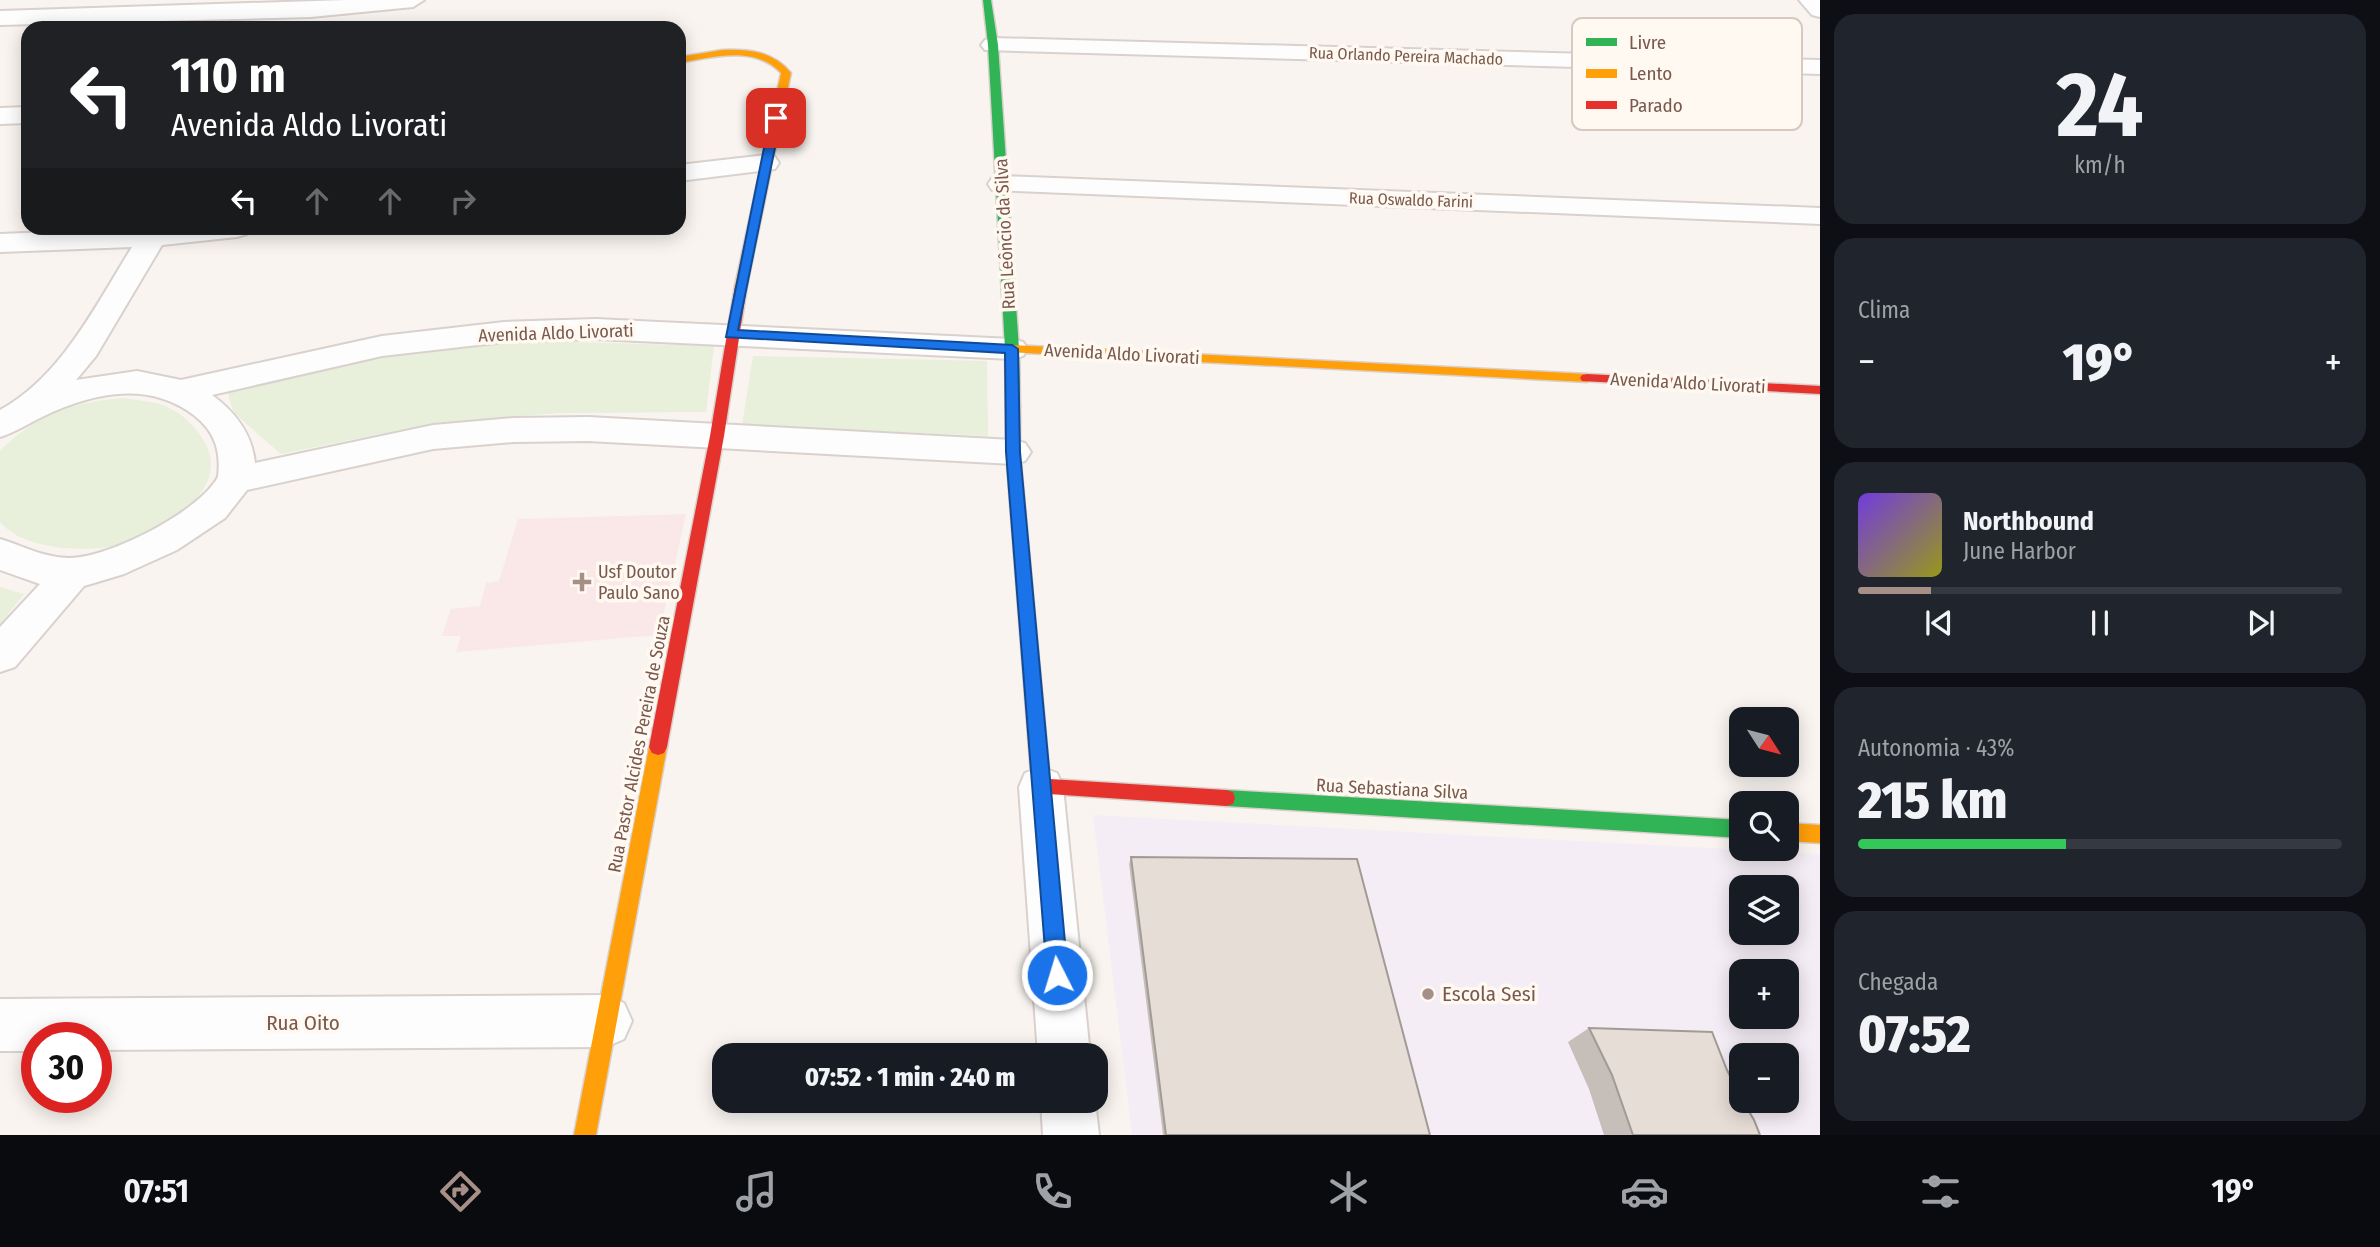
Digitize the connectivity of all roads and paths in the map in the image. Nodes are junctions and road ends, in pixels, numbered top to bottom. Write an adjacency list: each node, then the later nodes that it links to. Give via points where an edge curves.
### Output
1 (414, 0): 5 (street)
2 (987, 0): 7 (street, Rua Leôncio da Silva)
3 (1810, 0): 4 (street)
4 (1820, 10)
5 (309, 13): 6 (street)
6 (0, 18)
7 (993, 45): 9 (street, Rua Orlando Pereira Machado); 16 (street, Rua Leôncio da Silva)
8 (686, 59): 14 (street, Rua Pastor Alcides Pereira de Souza, via 747,52 782,63 786,73)
9 (1572, 60)
10 (1802, 67): 11 (street, Rua Orlando Pereira Machado)
11 (1820, 67)
12 (21, 115): 13 (street)
13 (0, 116)
14 (766, 163): 15 (street); 21 (street, Rua Pastor Alcides Pereira de Souza)
15 (686, 172)
16 (1002, 184): 17 (street, Rua Oswaldo Farini); 22 (street, Rua Leôncio da Silva)
17 (1820, 216)
18 (123, 235): 20 (street)
19 (153, 235): 23 (street)
20 (0, 243)
21 (731, 334): 22 (street, Avenida Aldo Livorati); 25 (street, Avenida Aldo Livorati, via 596,329 504,332 382,346); 27 (street, Rua Pastor Alcides Pereira de Souza)
22 (1012, 349): 24 (street, Avenida Aldo Livorati); 28 (street, Rua Leôncio da Silva)
23 (89, 370): 25 (street); 26 (street, via 67,391)
24 (1820, 390)
25 (177, 391): 29 (street, via 206,405 226,425 236,450)
26 (0, 425)
27 (717, 436): 28 (street); 29 (street, via 588,429 433,437); 37 (street, Rua Pastor Alcides Pereira de Souza)
28 (1013, 452): 33 (street, Rua Leôncio da Silva)
29 (236, 480): 31 (street, via 215,504 163,541 113,563)
30 (0, 553): 31 (street, via 35,568)
31 (73, 573): 32 (street)
32 (0, 655)
33 (1041, 787): 34 (street, Rua Sebastiana Silva); 39 (street, Rua Leôncio da Silva)
34 (1729, 829)
35 (1799, 833): 36 (street)
36 (1820, 834)
37 (606, 1021): 38 (street, Rua Oito); 41 (street, Rua Pastor Alcides Pereira de Souza)
38 (0, 1025)
39 (1063, 1043)
40 (1069, 1113): 42 (street)
41 (585, 1135)
42 (1071, 1135)

